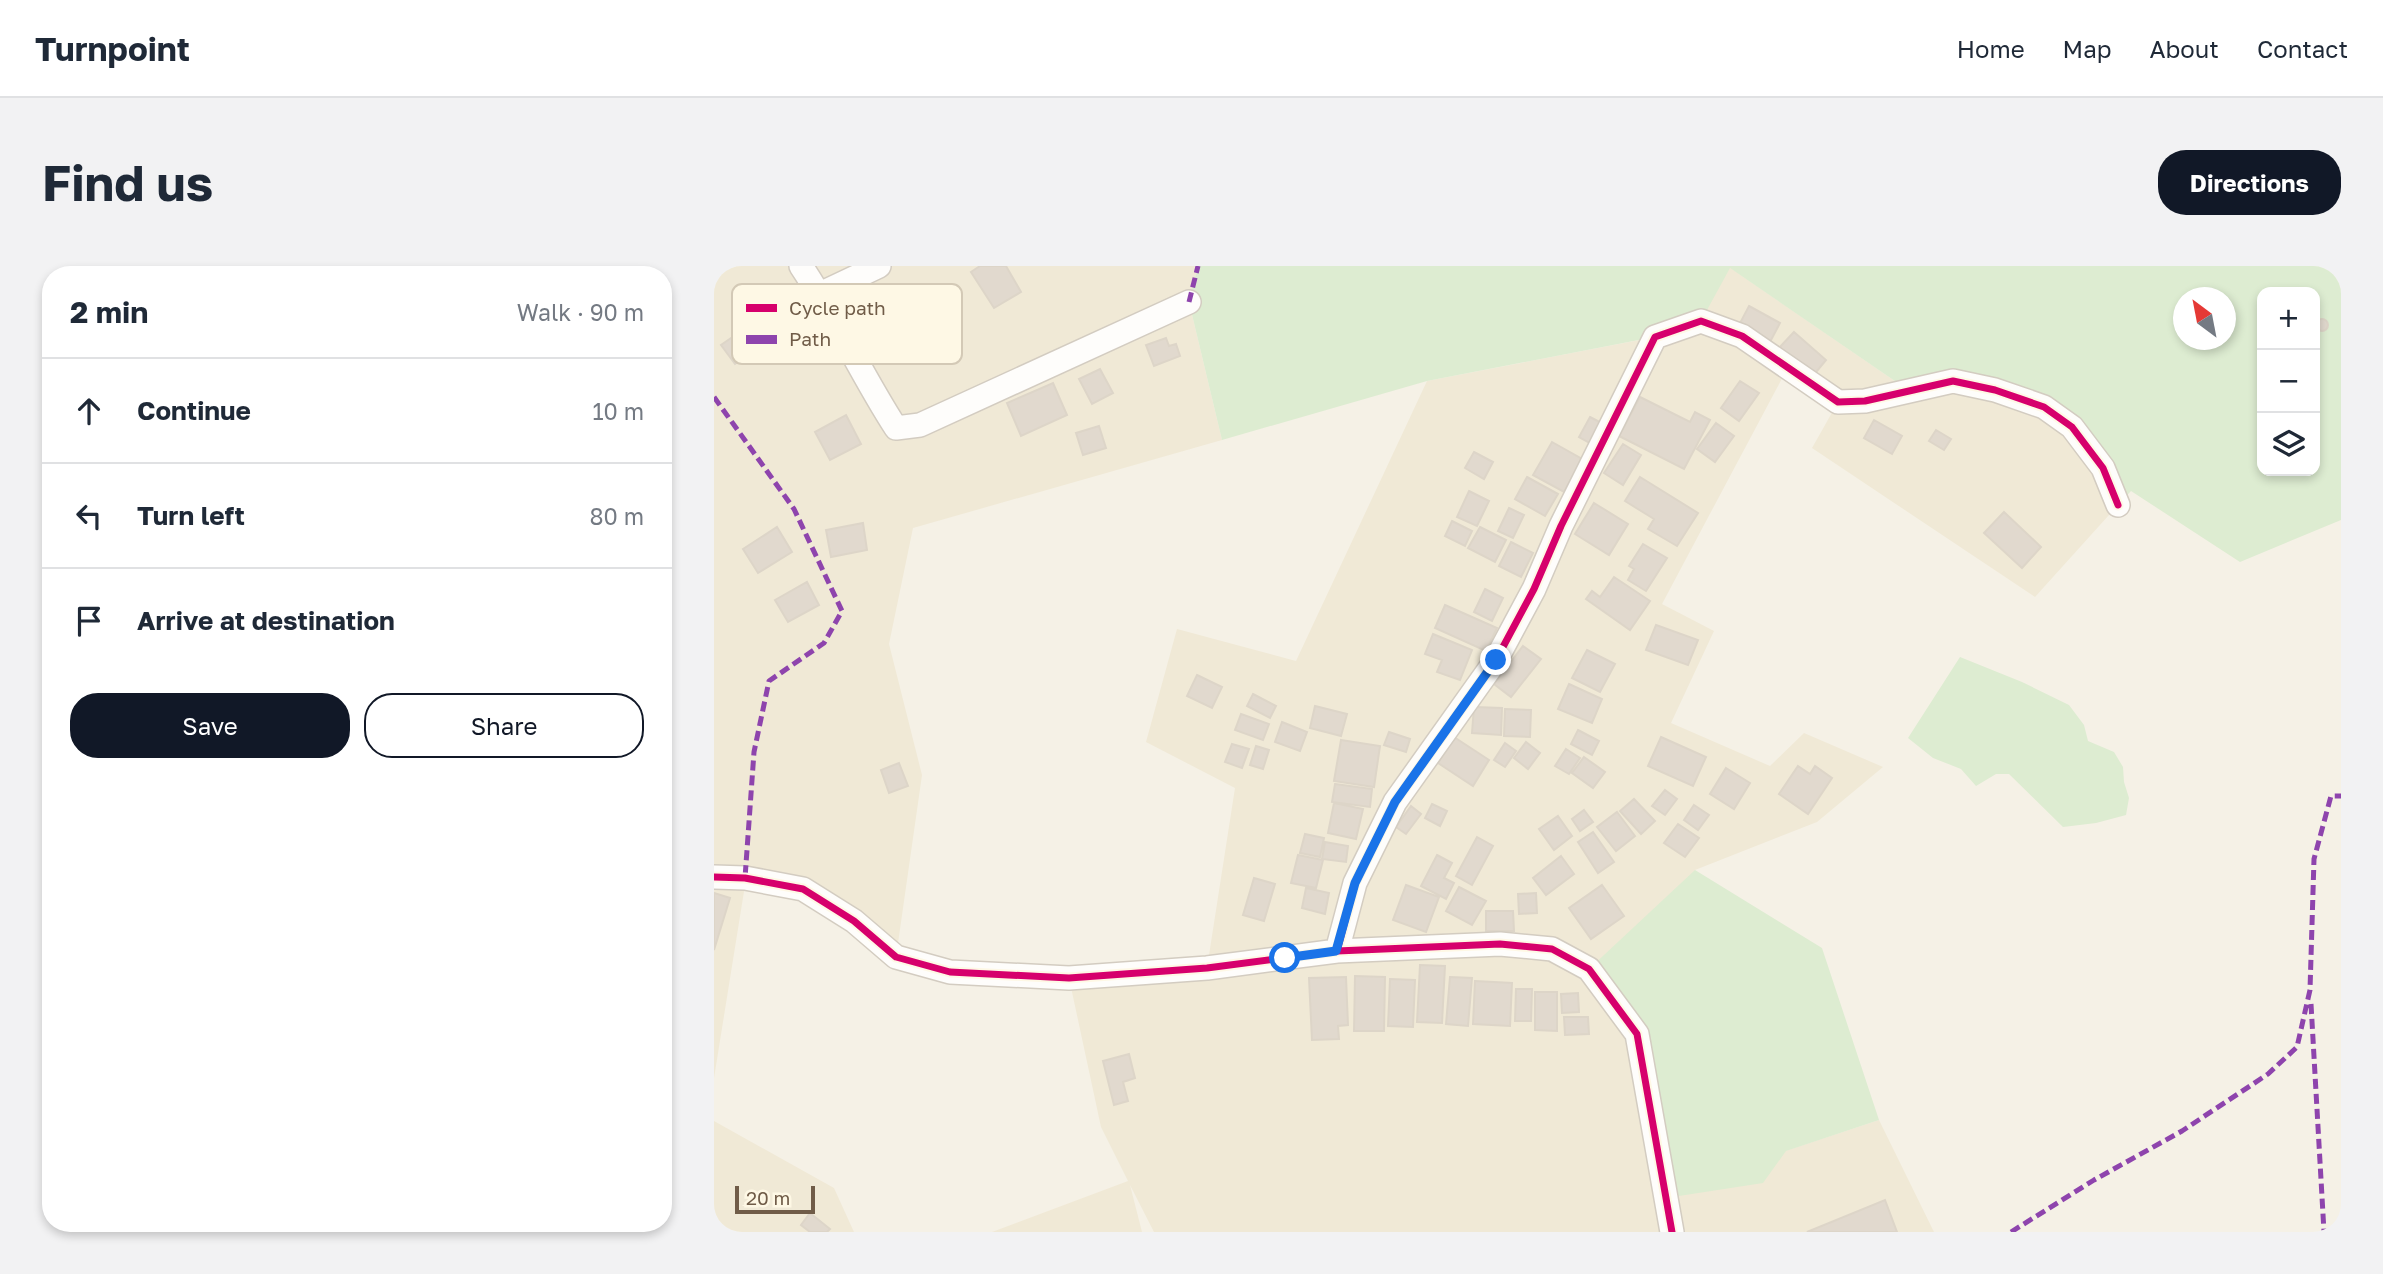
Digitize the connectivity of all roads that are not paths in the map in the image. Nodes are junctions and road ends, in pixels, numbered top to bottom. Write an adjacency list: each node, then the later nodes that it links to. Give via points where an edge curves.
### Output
1 (801, 266): 3 (street)
2 (879, 266): 4 (street)
3 (813, 284)
4 (841, 284)
5 (1189, 302): 6 (street, via 920,425 896,428)
6 (857, 364)
7 (2118, 505): 9 (street, via 2103,468 2072,427 2043,407 1953,381 1865,401 1838,402 1742,336 1702,321 1655,337 1496,660 1395,802 1355,883)
8 (714, 877): 9 (street, via 746,878 803,890 854,921 897,957 950,972 1069,978 1207,968)
9 (1336, 951): 10 (street, via 1500,944 1552,949 1589,969 1637,1034)
10 (1672, 1232)

